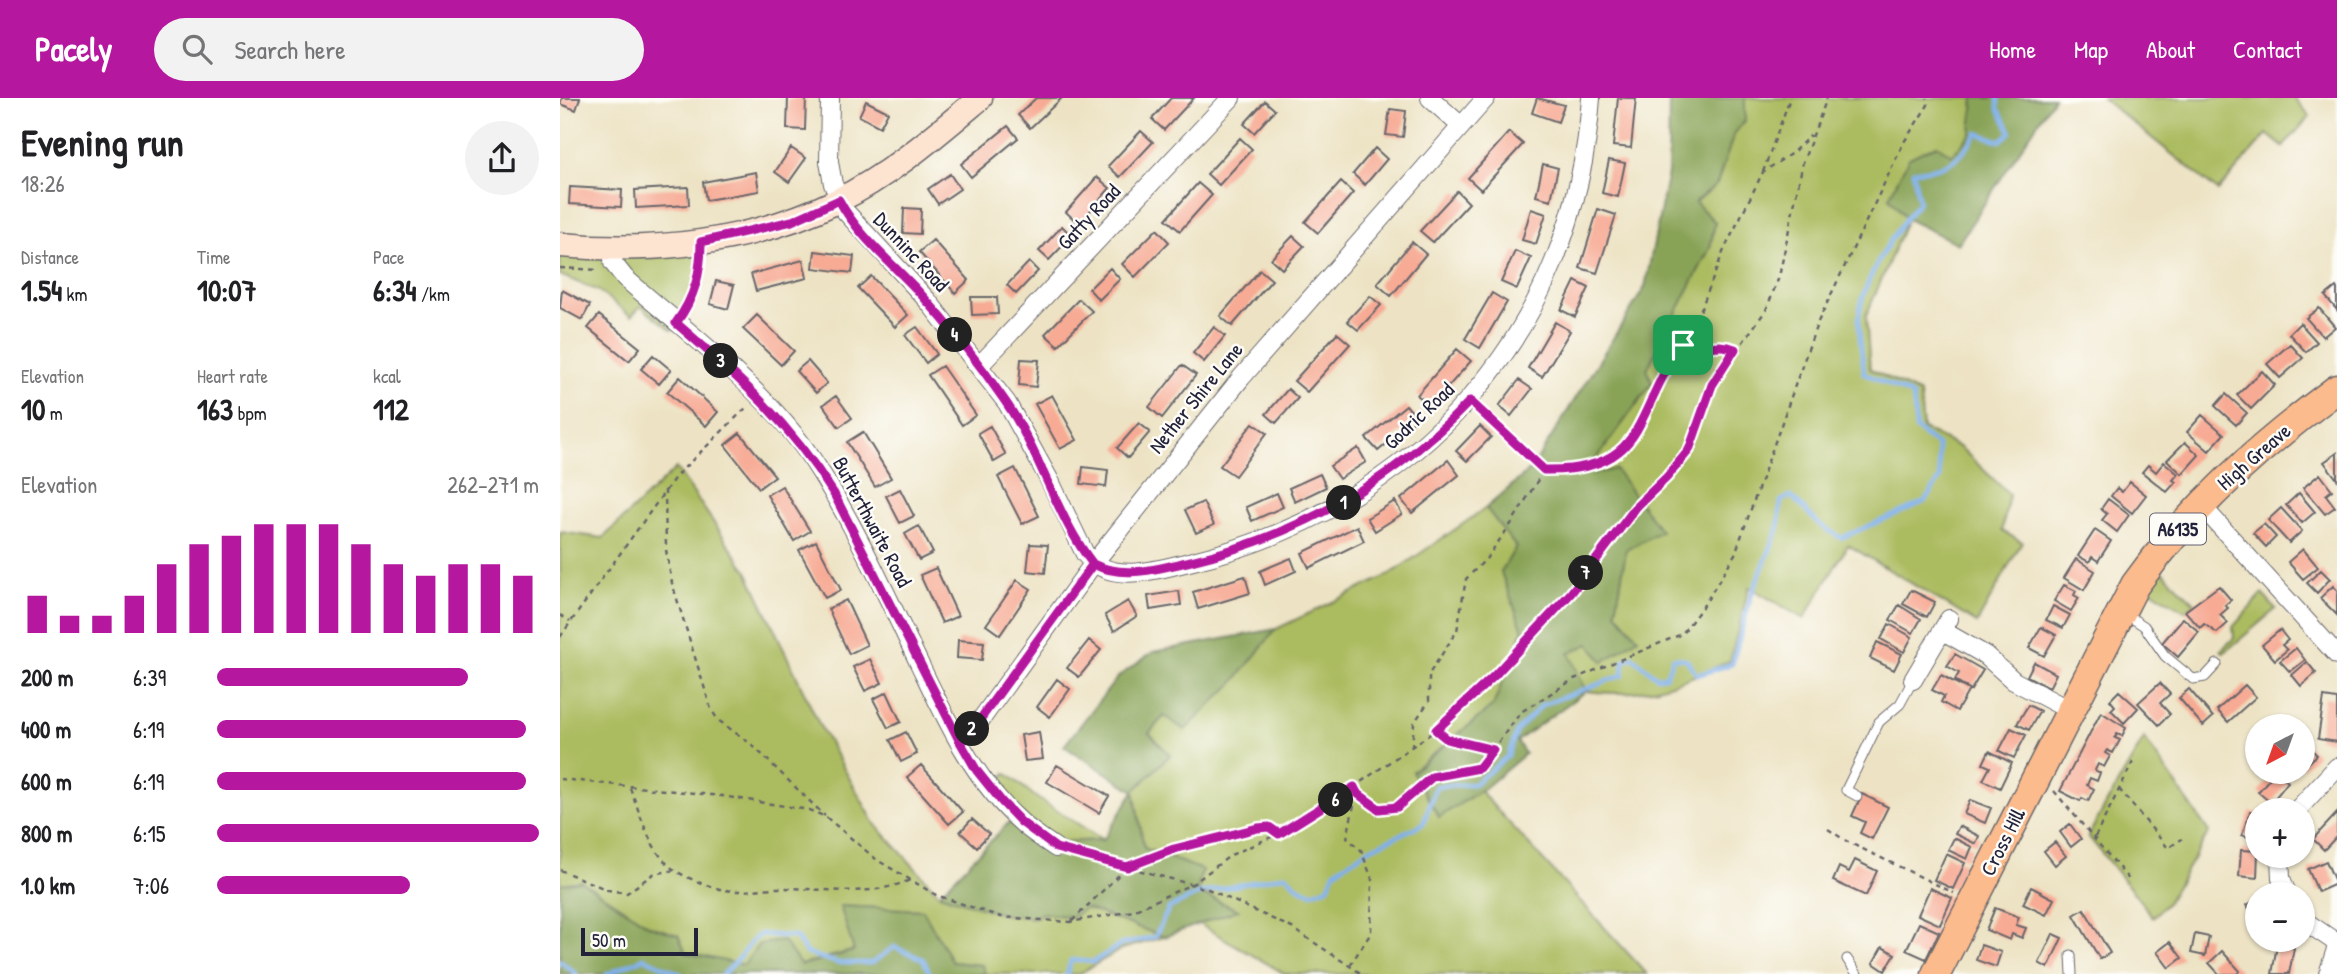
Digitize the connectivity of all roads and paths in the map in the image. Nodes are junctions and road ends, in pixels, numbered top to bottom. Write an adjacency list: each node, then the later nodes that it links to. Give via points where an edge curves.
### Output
1 (830, 98): 13 (street, Dunninc Road, via 829,162)
2 (980, 98): 13 (street, via 911,154)
3 (1231, 98): 20 (street, Gatty Road)
4 (1430, 98): 10 (street)
5 (1486, 98): 10 (street, Nether Shire Lane)
6 (1591, 98): 23 (street, Godric Road, via 1582,170 1550,268 1517,335)
7 (1790, 98): 12 (path)
8 (1827, 98): 11 (path)
9 (1927, 98): 39 (path, via 1928,105 1904,142 1817,324 1735,554 1706,602 1682,634 1544,695 1521,712)
10 (1461, 125): 27 (street, Nether Shire Lane, via 1241,378)
11 (1814, 132): 12 (path); 19 (path, via 1803,162 1779,277 1766,310)
12 (1763, 172): 18 (path)
13 (839, 200): 14 (street, via 792,221); 20 (street, Dunninc Road, via 852,222 928,301)
14 (701, 242): 16 (street); 17 (path, via 698,284)
15 (560, 245): 16 (street)
16 (614, 248): 17 (street, Butterthwaite Road, via 617,270)
17 (676, 323): 22 (street, Butterthwaite Road)
18 (1683, 345): 19 (path, via 1692,349 1724,344); 24 (path, via 1646,417 1624,446 1599,464 1580,470)
19 (1735, 349): 36 (path, via 1712,385 1689,450 1637,506 1571,593)
20 (979, 366): 27 (street, Dunninc Road, via 1025,434)
21 (2337, 389): 26 (main road, High Greave / A6135)
22 (758, 396): 25 (path); 37 (street, Butterthwaite Road, via 788,427 834,494)
23 (1470, 401): 24 (path); 27 (street, Godric Road, via 1373,485 1293,528 1249,546 1162,568 1128,573)
24 (1544, 470): 38 (path, via 1486,559 1466,579 1457,631 1429,674 1429,701 1414,723)
25 (665, 491): 30 (path); 50 (path, via 672,583 711,709)
26 (2200, 504): 28 (main road, High Greave / A6135, via 2161,548); 32 (street)
27 (1093, 564): 37 (street, Nether Shire Lane, via 976,725)
28 (2120, 610): 33 (lane, via 2144,626 2165,656 2193,679 2205,677); 35 (main road, High Greave / A6135)
29 (560, 615): 30 (path)
30 (570, 621): 31 (path)
31 (560, 637)
32 (2337, 655)
33 (2217, 664)
34 (1913, 680): 35 (street, via 1946,625 2026,689); 48 (lane, via 1899,704 1879,722 1846,790)
35 (2069, 710): 42 (main road, Cross Hill / A6135)
36 (1436, 730): 38 (path); 39 (path, via 1447,739)
37 (959, 740): 55 (street, Butterthwaite Road, via 1002,802)
38 (1412, 747): 45 (path)
39 (1493, 750): 47 (path, via 1479,768 1432,777 1397,807 1379,809)
40 (2133, 762): 46 (path)
41 (2337, 767): 49 (street)
42 (2036, 778): 53 (path); 62 (main road, Cross Hill / A6135)
43 (560, 779): 44 (path)
44 (629, 787): 50 (path, via 788,805); 58 (path, via 654,847)
45 (1354, 787): 47 (path); 52 (path)
46 (2119, 789): 53 (path); 54 (path, via 2168,848)
47 (1357, 793): 68 (path, via 1348,838 1361,850 1372,879 1371,933)
48 (1857, 796)
49 (2308, 798)
50 (826, 817): 59 (path, via 877,860)
51 (1828, 829): 62 (path)
52 (1279, 834): 56 (path, via 1269,827 1258,828 1174,849); 61 (path, via 1231,855)
53 (2095, 836): 60 (path)
54 (2182, 839)
55 (1056, 848): 56 (path)
56 (1127, 867): 61 (path); 63 (path)
57 (560, 870): 58 (path, via 627,893 653,874)
58 (676, 870): 59 (path, via 722,890 746,893 771,888 888,890)
59 (910, 880): 63 (path, via 936,895 1001,917)
60 (2131, 882)
61 (1194, 883): 63 (path, via 1133,911); 68 (path, via 1292,928)
62 (1973, 902): 71 (main road, Cross Hill / A6135)
63 (1070, 922)
64 (2315, 929): 65 (street)
65 (2337, 945): 73 (street)
66 (2071, 955): 72 (lane)
67 (1847, 959): 70 (lane)
68 (1350, 965): 69 (path)
69 (1362, 974)
70 (1857, 974)
71 (1936, 974)
72 (2072, 974)
73 (2328, 974)

